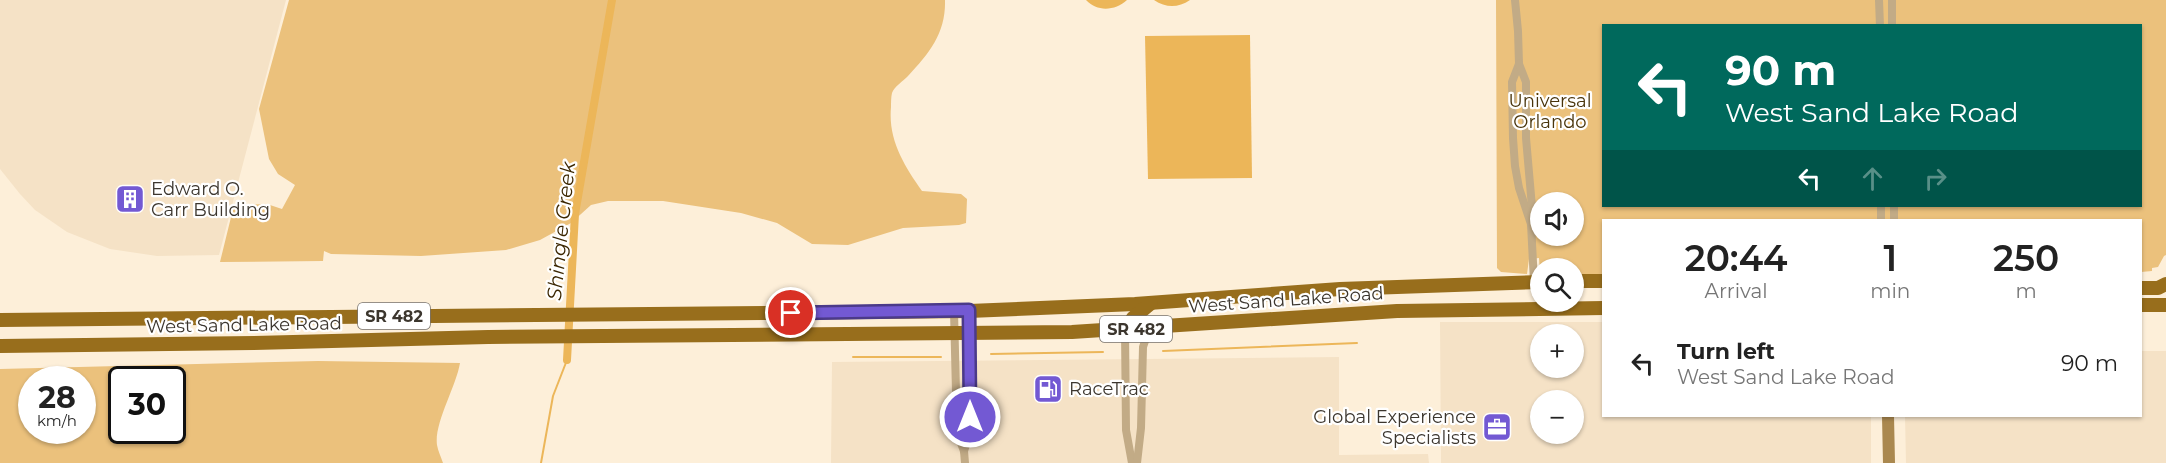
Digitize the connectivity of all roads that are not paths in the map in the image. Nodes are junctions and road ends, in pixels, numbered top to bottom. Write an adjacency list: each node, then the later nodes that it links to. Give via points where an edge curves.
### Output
1 (1515, 0): 6 (street)
2 (1879, 0): 4 (street)
3 (1892, 0): 5 (street)
4 (1880, 24)
5 (1892, 24)
6 (1519, 64): 7 (street, via 1526,82); 8 (street, via 1512,82 1515,166)
7 (1531, 192)
8 (1530, 220)
9 (2142, 280): 13 (main road)
10 (1584, 281): 11 (main road)
11 (1602, 281)
12 (1530, 282): 15 (main road, West Sand Lake Road / SR 482, via 1334,289)
13 (2166, 282): 14 (main road, via 2158,288)
14 (2142, 288)
15 (1153, 302): 19 (main road, West Sand Lake Road / SR 482); 23 (main road)
16 (2142, 305): 17 (main road)
17 (2166, 305)
18 (1602, 308): 22 (main road, West Sand Lake Road / SR 482, via 1397,310)
19 (969, 310): 20 (main road, West Sand Lake Road / SR 482); 24 (street)
20 (954, 311): 21 (main road, West Sand Lake Road / SR 482); 25 (street)
21 (0, 320)
22 (1156, 328): 23 (main road, West Sand Lake Road / SR 482); 33 (street, via 1143,347)
23 (1125, 330): 24 (main road, West Sand Lake Road / SR 482); 32 (street, via 1126,429)
24 (970, 333): 25 (main road, West Sand Lake Road / SR 482); 28 (street)
25 (955, 334): 26 (main road, West Sand Lake Road / SR 482); 27 (street)
26 (0, 346)
27 (955, 401): 28 (street); 30 (street, via 957,433)
28 (970, 401): 30 (street, via 970,433)
29 (1888, 417): 34 (street)
30 (964, 451): 31 (street)
31 (965, 463)
32 (1132, 463)
33 (1137, 463)
34 (1889, 463)

